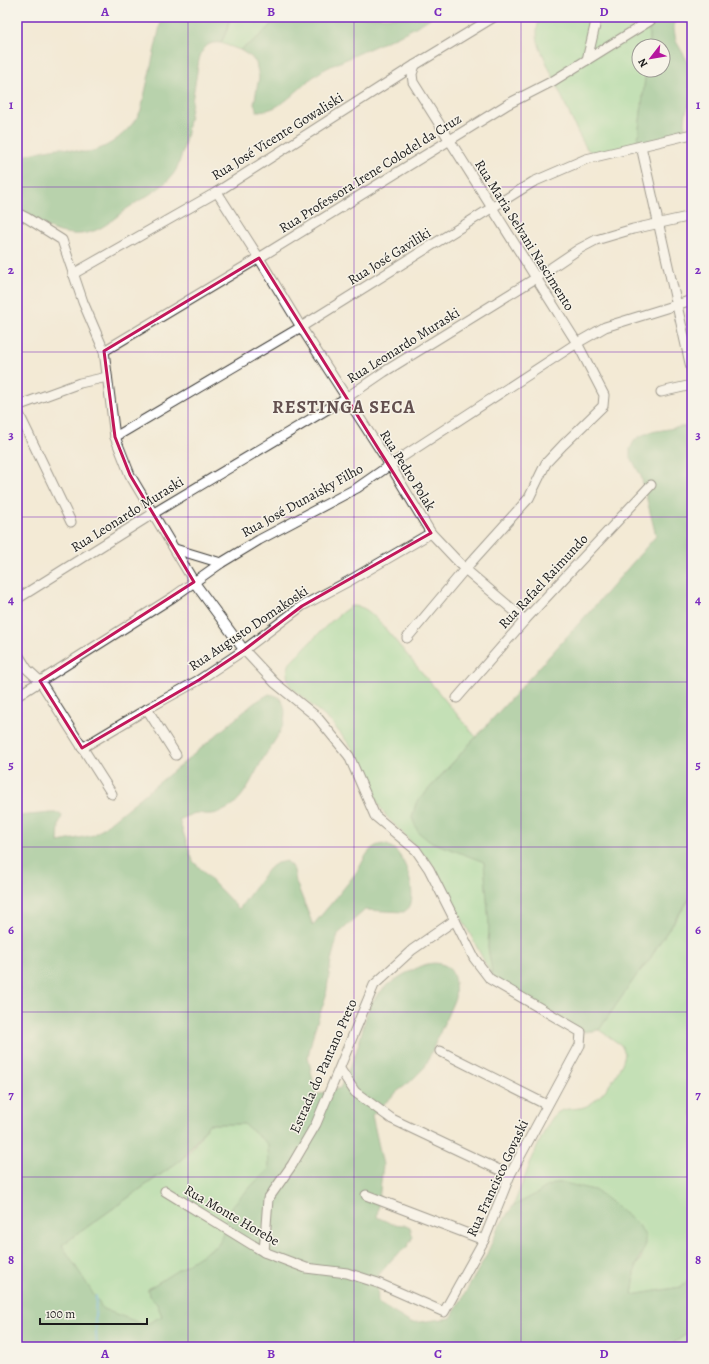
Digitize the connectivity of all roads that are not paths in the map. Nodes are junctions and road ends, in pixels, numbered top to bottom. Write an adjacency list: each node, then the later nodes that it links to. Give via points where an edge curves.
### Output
1 (494, 17): 5 (street, Rua José Vicente Gowaliski)
2 (598, 17): 4 (street)
3 (652, 20): 4 (street, Rua Professora Irene Colodel da Cruz)
4 (587, 60): 7 (street, Rua Professora Irene Colodel da Cruz)
5 (415, 65): 7 (street, Rua Maria Selvani Nascimento, via 413,82); 9 (street, Rua José Vicente Gowaliski)
6 (692, 134): 8 (street, Rua José Gaviliki)
7 (449, 140): 10 (street, Rua Maria Selvani Nascimento); 14 (street, Rua Professora Irene Colodel da Cruz)
8 (641, 146): 10 (street, Rua José Gaviliki, via 586,159 533,182); 13 (street)
9 (216, 192): 14 (street, Rua Pedro Polak); 15 (street, Rua José Vicente Gowaliski)
10 (492, 209): 16 (street, Rua Maria Selvani Nascimento); 19 (street, Rua José Gaviliki)
11 (17, 213): 15 (street, via 62,240)
12 (692, 216): 13 (street, Rua Leonardo Muraski)
13 (659, 224): 16 (street, Rua Leonardo Muraski, via 596,240); 18 (street)
14 (259, 258): 19 (street, Rua Pedro Polak); 21 (street, Rua Professora Irene Colodel da Cruz)
15 (73, 274): 21 (street)
16 (536, 278): 20 (street, Rua Maria Selvani Nascimento); 26 (street, Rua Leonardo Muraski)
17 (692, 300): 18 (street, Rua José Dunaisky Filho)
18 (677, 304): 20 (street, Rua José Dunaisky Filho, via 605,328); 22 (street)
19 (300, 327): 26 (street, Rua Pedro Polak); 29 (street, Rua José Gaviliki)
20 (577, 343): 30 (street, Rua José Dunaisky Filho); 37 (street, Rua Maria Selvani Nascimento, via 604,395 603,406 546,463 529,498)
21 (104, 351): 23 (street)
22 (692, 372)
23 (107, 377): 27 (street, via 80,383); 29 (street)
24 (692, 385): 25 (street)
25 (661, 392)
26 (346, 398): 30 (street, Rua Pedro Polak); 32 (street, Rua Leonardo Muraski)
27 (17, 406)
28 (17, 410): 33 (street)
29 (114, 437): 32 (street, via 130,475)
30 (390, 465): 34 (street, Rua Pedro Polak); 36 (street, Rua José Dunaisky Filho, via 357,488)
31 (651, 485): 40 (street, Rua Rafael Raimundo)
32 (154, 513): 35 (street); 39 (street, Rua Leonardo Muraski)
33 (71, 522)
34 (431, 533): 37 (street, Rua Pedro Polak); 42 (street, Rua Augusto Domakoski, via 302,606)
35 (175, 549): 36 (street); 38 (street)
36 (221, 563): 38 (street, Rua José Dunaisky Filho)
37 (465, 569): 40 (street, Rua Pedro Polak); 41 (street, Rua Maria Selvani Nascimento)
38 (194, 582): 42 (street); 44 (street, Rua José Dunaisky Filho)
39 (17, 599)
40 (525, 620): 46 (street, Rua Rafael Raimundo)
41 (407, 638)
42 (244, 650): 47 (street, Rua Augusto Domakoski, via 199,680); 51 (street, via 275,683 317,717 349,756 375,816 416,850 429,869)
43 (17, 653): 44 (street)
44 (40, 681): 45 (street, Rua José Dunaisky Filho); 48 (street)
45 (17, 696)
46 (457, 698)
47 (147, 708): 48 (street, Rua Augusto Domakoski); 49 (street)
48 (82, 748): 50 (street)
49 (176, 755)
50 (112, 794)
51 (455, 920): 53 (street, Estrada do Pantano Preto, via 412,950 374,985); 54 (street, Rua Francisco Govaski, via 474,958 490,979 581,1032 580,1045)
52 (440, 1051): 54 (street)
53 (340, 1069): 55 (street, via 355,1092 392,1119); 59 (street, Estrada do Pantano Preto, via 316,1124 268,1199)
54 (547, 1105): 55 (street, Rua Francisco Govaski)
55 (510, 1175): 58 (street, Rua Francisco Govaski)
56 (165, 1191): 59 (street, Rua Monte Horebe)
57 (366, 1195): 58 (street)
58 (484, 1240): 60 (street, Rua Francisco Govaski)
59 (264, 1252): 60 (street, Rua Monte Horebe, via 306,1268 347,1273 378,1283)
60 (444, 1312)

